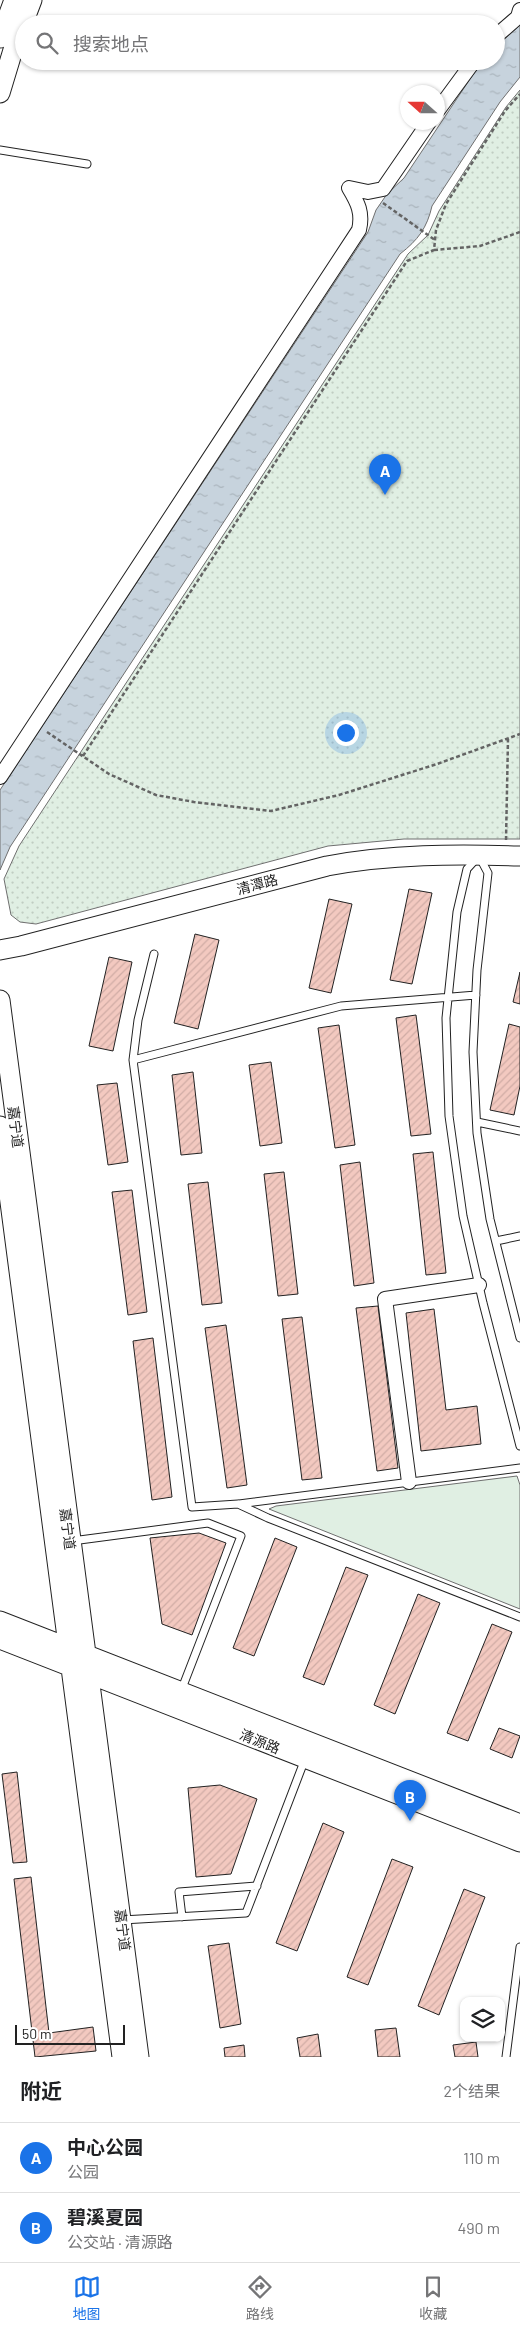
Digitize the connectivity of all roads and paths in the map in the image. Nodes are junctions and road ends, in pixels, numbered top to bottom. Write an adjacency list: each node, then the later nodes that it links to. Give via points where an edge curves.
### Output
1 (14, 0): 6 (main road)
2 (32, 0): 4 (main road)
3 (520, 10): 5 (street, via 518,17)
4 (26, 15)
5 (505, 28)
6 (0, 38)
7 (15, 45): 9 (main road)
8 (467, 70): 11 (street)
9 (0, 93)
10 (520, 94): 17 (path, via 446,204)
11 (445, 100)
12 (424, 130): 15 (street, via 384,189)
13 (0, 150): 14 (lane)
14 (87, 164)
15 (368, 192): 17 (path); 19 (street, via 349,188 362,218 359,230)
16 (520, 232): 18 (path, via 480,246)
17 (435, 240): 18 (path)
18 (434, 250): 22 (path, via 407,261)
19 (35, 724): 22 (path); 23 (street)
20 (520, 734): 21 (path)
21 (508, 739): 22 (path, via 339,794 271,811 156,795 109,774); 25 (path)
22 (83, 756)
23 (0, 777)
24 (479, 856): 25 (main road, 清潭路); 26 (main road, 清潭路, via 365,859 327,866); 28 (lane, via 488,873); 29 (lane, via 467,869 457,912)
25 (513, 856)
26 (0, 950)
27 (154, 954): 31 (lane, via 138,1020)
28 (476, 995): 29 (lane); 32 (lane, via 473,1052)
29 (448, 997): 31 (lane, via 341,1006); 37 (lane, via 450,1116 463,1216)
30 (0, 1000): 43 (main road, 嘉宁道)
31 (133, 1060): 42 (lane, via 192,1506)
32 (477, 1122): 34 (lane); 36 (lane)
33 (0, 1126): 47 (main road, 嘉宁道)
34 (520, 1132)
35 (520, 1236): 36 (lane)
36 (496, 1241): 38 (lane)
37 (479, 1285): 39 (lane); 41 (street, via 385,1299)
38 (520, 1338)
39 (520, 1446)
40 (520, 1468): 41 (lane)
41 (409, 1482): 42 (lane)
42 (238, 1504): 44 (lane)
43 (70, 1541): 47 (main road, 嘉宁道); 48 (lane, via 208,1523 241,1536)
44 (520, 1616)
45 (0, 1621): 47 (main road, 清源路)
46 (0, 1639): 47 (main road, 清源路)
47 (78, 1661): 48 (main road, 清源路); 49 (main road, 清源路); 54 (main road, 嘉宁道); 56 (main road, 嘉宁道)
48 (181, 1692): 50 (main road, 清源路)
49 (305, 1759): 51 (main road, 清源路); 52 (lane)
50 (520, 1824)
51 (520, 1842)
52 (257, 1886): 53 (lane, via 246,1913); 53 (lane, via 179,1892)
53 (182, 1917): 54 (lane)
54 (121, 1920): 57 (main road, 嘉宁道)
55 (520, 1947): 58 (lane)
56 (122, 2057)
57 (139, 2057)
58 (506, 2057)

